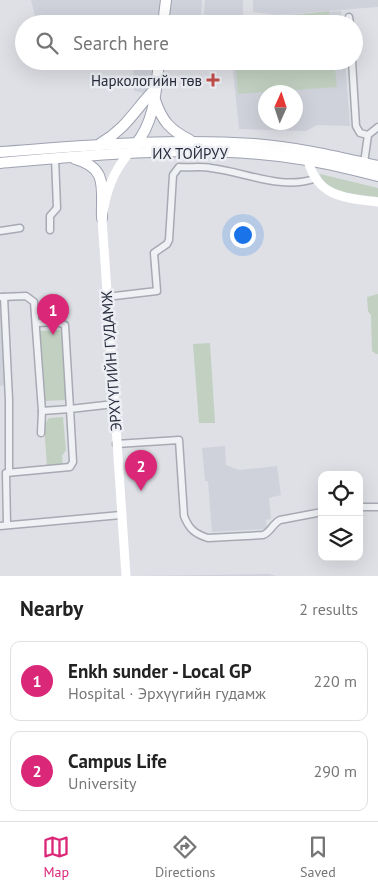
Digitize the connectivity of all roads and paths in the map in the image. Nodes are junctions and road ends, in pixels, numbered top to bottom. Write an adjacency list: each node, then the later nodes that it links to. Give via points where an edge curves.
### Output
1 (166, 0): 2 (main road)
2 (164, 15)
3 (158, 70): 5 (main road)
4 (353, 70): 8 (street, via 356,126 360,133)
5 (156, 88): 6 (main road); 11 (main road, via 122,129)
6 (155, 99): 9 (main road, via 166,124); 10 (main road, via 149,124)
7 (378, 127): 8 (street)
8 (368, 135): 18 (street)
9 (192, 141): 10 (main road, ИХ ТОЙРУУ); 18 (main road, ИХ ТОЙРУУ, via 256,144)
10 (138, 142): 11 (main road, ИХ ТОЙРУУ); 13 (main road)
11 (100, 144): 12 (main road, ИХ ТОЙРУУ)
12 (0, 152)
13 (129, 153): 14 (main road, ИХ ТОЙРУУ); 16 (main road, ИХ ТОЙРУУ, via 214,152); 23 (main road, ЭРХҮҮГИЙН ГУДАМЖ, via 112,176)
14 (70, 157): 15 (main road, ИХ ТОЙРУУ); 23 (main road, via 87,162 97,170)
15 (55, 158): 17 (main road, ИХ ТОЙРУУ); 25 (street, via 57,208 50,216)
16 (308, 160): 20 (main road, ИХ ТОЙРУУ); 21 (main road)
17 (0, 163)
18 (364, 163): 19 (main road, ИХ ТОЙРУУ)
19 (378, 166)
20 (378, 176)
21 (314, 179): 22 (main road, via 339,196); 28 (street, via 302,183 266,180 210,168 179,167 173,175 167,244 154,253 157,291)
22 (378, 202)
23 (102, 218): 28 (main road, ЭРХҮҮГИЙН ГУДАМЖ)
24 (20, 228): 26 (street)
25 (50, 230)
26 (0, 231)
27 (2, 297): 29 (street, via 31,298); 35 (street, via 9,400)
28 (106, 297): 30 (main road, ЭРХҮҮГИЙН ГУДАМЖ)
29 (36, 323): 31 (street, via 65,325); 32 (street)
30 (114, 404): 31 (street); 34 (main road, ЭРХҮҮГИЙН ГУДАМЖ)
31 (70, 409): 32 (street); 35 (street, via 73,465)
32 (42, 411): 33 (street)
33 (41, 433)
34 (116, 444): 38 (street, via 179,440 184,516 188,526 200,536 263,535 280,520); 39 (main road, ЭРХҮҮГИЙН ГУДАМЖ)
35 (9, 472): 40 (street, via 5,475)
36 (363, 507): 37 (street)
37 (378, 507)
38 (318, 513)
39 (122, 515): 40 (street); 41 (main road, ЭРХҮҮГИЙН ГУДАМЖ)
40 (3, 525)
41 (126, 576)

